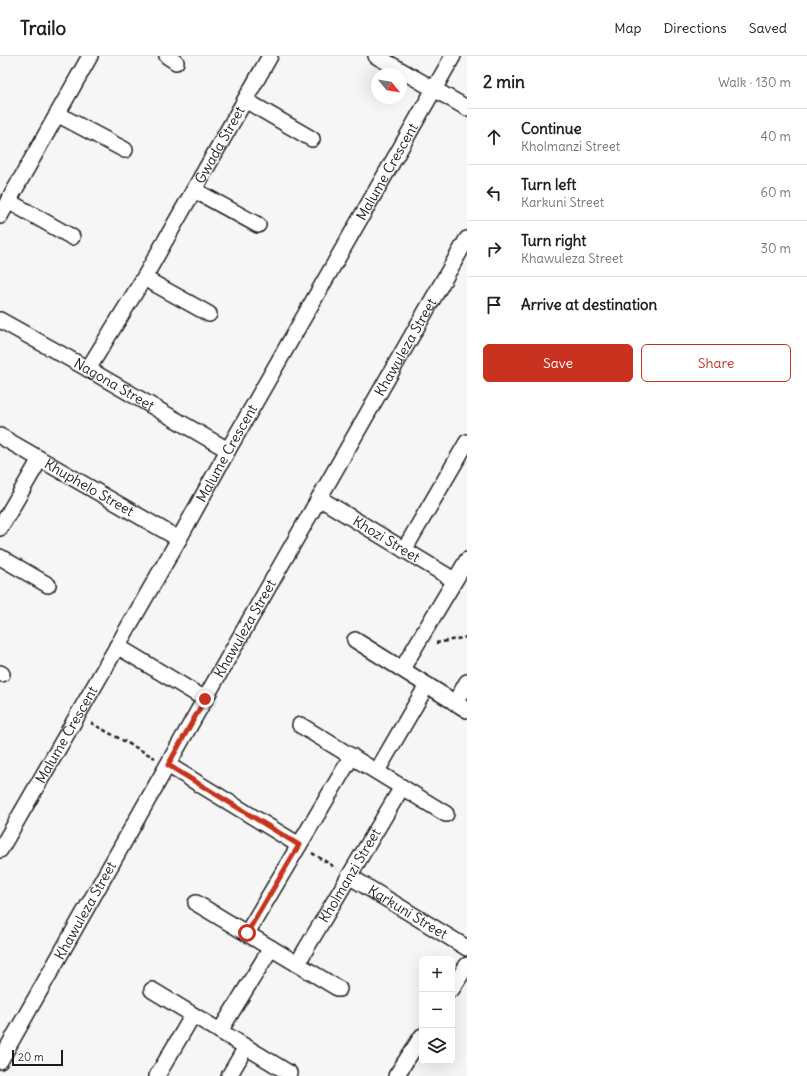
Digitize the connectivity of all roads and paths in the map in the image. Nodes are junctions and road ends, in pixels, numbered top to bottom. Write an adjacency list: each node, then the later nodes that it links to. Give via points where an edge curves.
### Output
1 (90, 56): 8 (street)
2 (270, 56): 6 (street, Gwada Street)
3 (376, 56): 5 (street)
4 (453, 56): 5 (street, Malume Crescent)
5 (434, 90): 7 (street); 23 (street, Malume Crescent)
6 (245, 100): 9 (street, Gwada Street); 11 (street, Gwada Street)
7 (467, 108)
8 (58, 114): 10 (street); 12 (street)
9 (312, 139)
10 (125, 150)
11 (194, 190): 14 (street, Gwada Street); 17 (street, Gwada Street)
12 (8, 201): 13 (street); 15 (street)
13 (0, 216)
14 (258, 225)
15 (72, 237)
16 (467, 239): 25 (street, Khawuleza Street)
17 (144, 278): 18 (street); 20 (street, Gwada Street)
18 (209, 314)
19 (0, 320): 20 (street, Nagona Street)
20 (88, 369): 23 (street, Nagona Street)
21 (0, 436): 24 (street, Khuphelo Street)
22 (467, 442): 28 (street)
23 (228, 450): 27 (street, Malume Crescent)
24 (40, 459): 26 (street); 27 (street, Khuphelo Street)
25 (319, 498): 28 (street, Khozi Street); 40 (street, Khawuleza Street)
26 (0, 528)
27 (179, 539): 35 (street, Malume Crescent)
28 (404, 550): 31 (street, Khozi Street)
29 (0, 557): 32 (street)
30 (467, 560): 31 (street)
31 (454, 580): 36 (street)
32 (48, 585)
33 (467, 637): 36 (path)
34 (355, 640): 37 (street)
35 (117, 646): 40 (street); 42 (street, Malume Crescent)
36 (415, 647): 37 (street)
37 (402, 669): 39 (street)
38 (467, 682): 41 (street)
39 (427, 685): 41 (street); 46 (street)
40 (205, 699): 45 (street, Khawuleza Street)
41 (461, 706)
42 (78, 715): 45 (path); 50 (street, Malume Crescent)
43 (300, 725): 44 (street)
44 (352, 756): 46 (street); 49 (street)
45 (168, 765): 49 (street); 65 (street, Khawuleza Street)
46 (376, 771): 47 (street)
47 (402, 787): 48 (street); 51 (street, Kholmanzi Street)
48 (446, 814)
49 (299, 845): 51 (path); 53 (street)
50 (0, 850)
51 (349, 876): 55 (street, Karkuni Street); 56 (street, Kholmanzi Street)
52 (196, 903): 53 (street)
53 (247, 933): 54 (street)
54 (272, 948): 56 (street); 62 (street)
55 (467, 948)
56 (297, 964): 59 (street)
57 (467, 965): 58 (street)
58 (455, 984)
59 (339, 989)
60 (152, 990): 61 (street)
61 (193, 1015): 62 (street); 67 (street)
62 (220, 1031): 64 (street)
63 (419, 1041): 69 (street)
64 (246, 1047): 66 (street); 68 (street)
65 (0, 1061)
66 (289, 1073)
67 (157, 1076)
68 (229, 1076)
69 (396, 1076)

